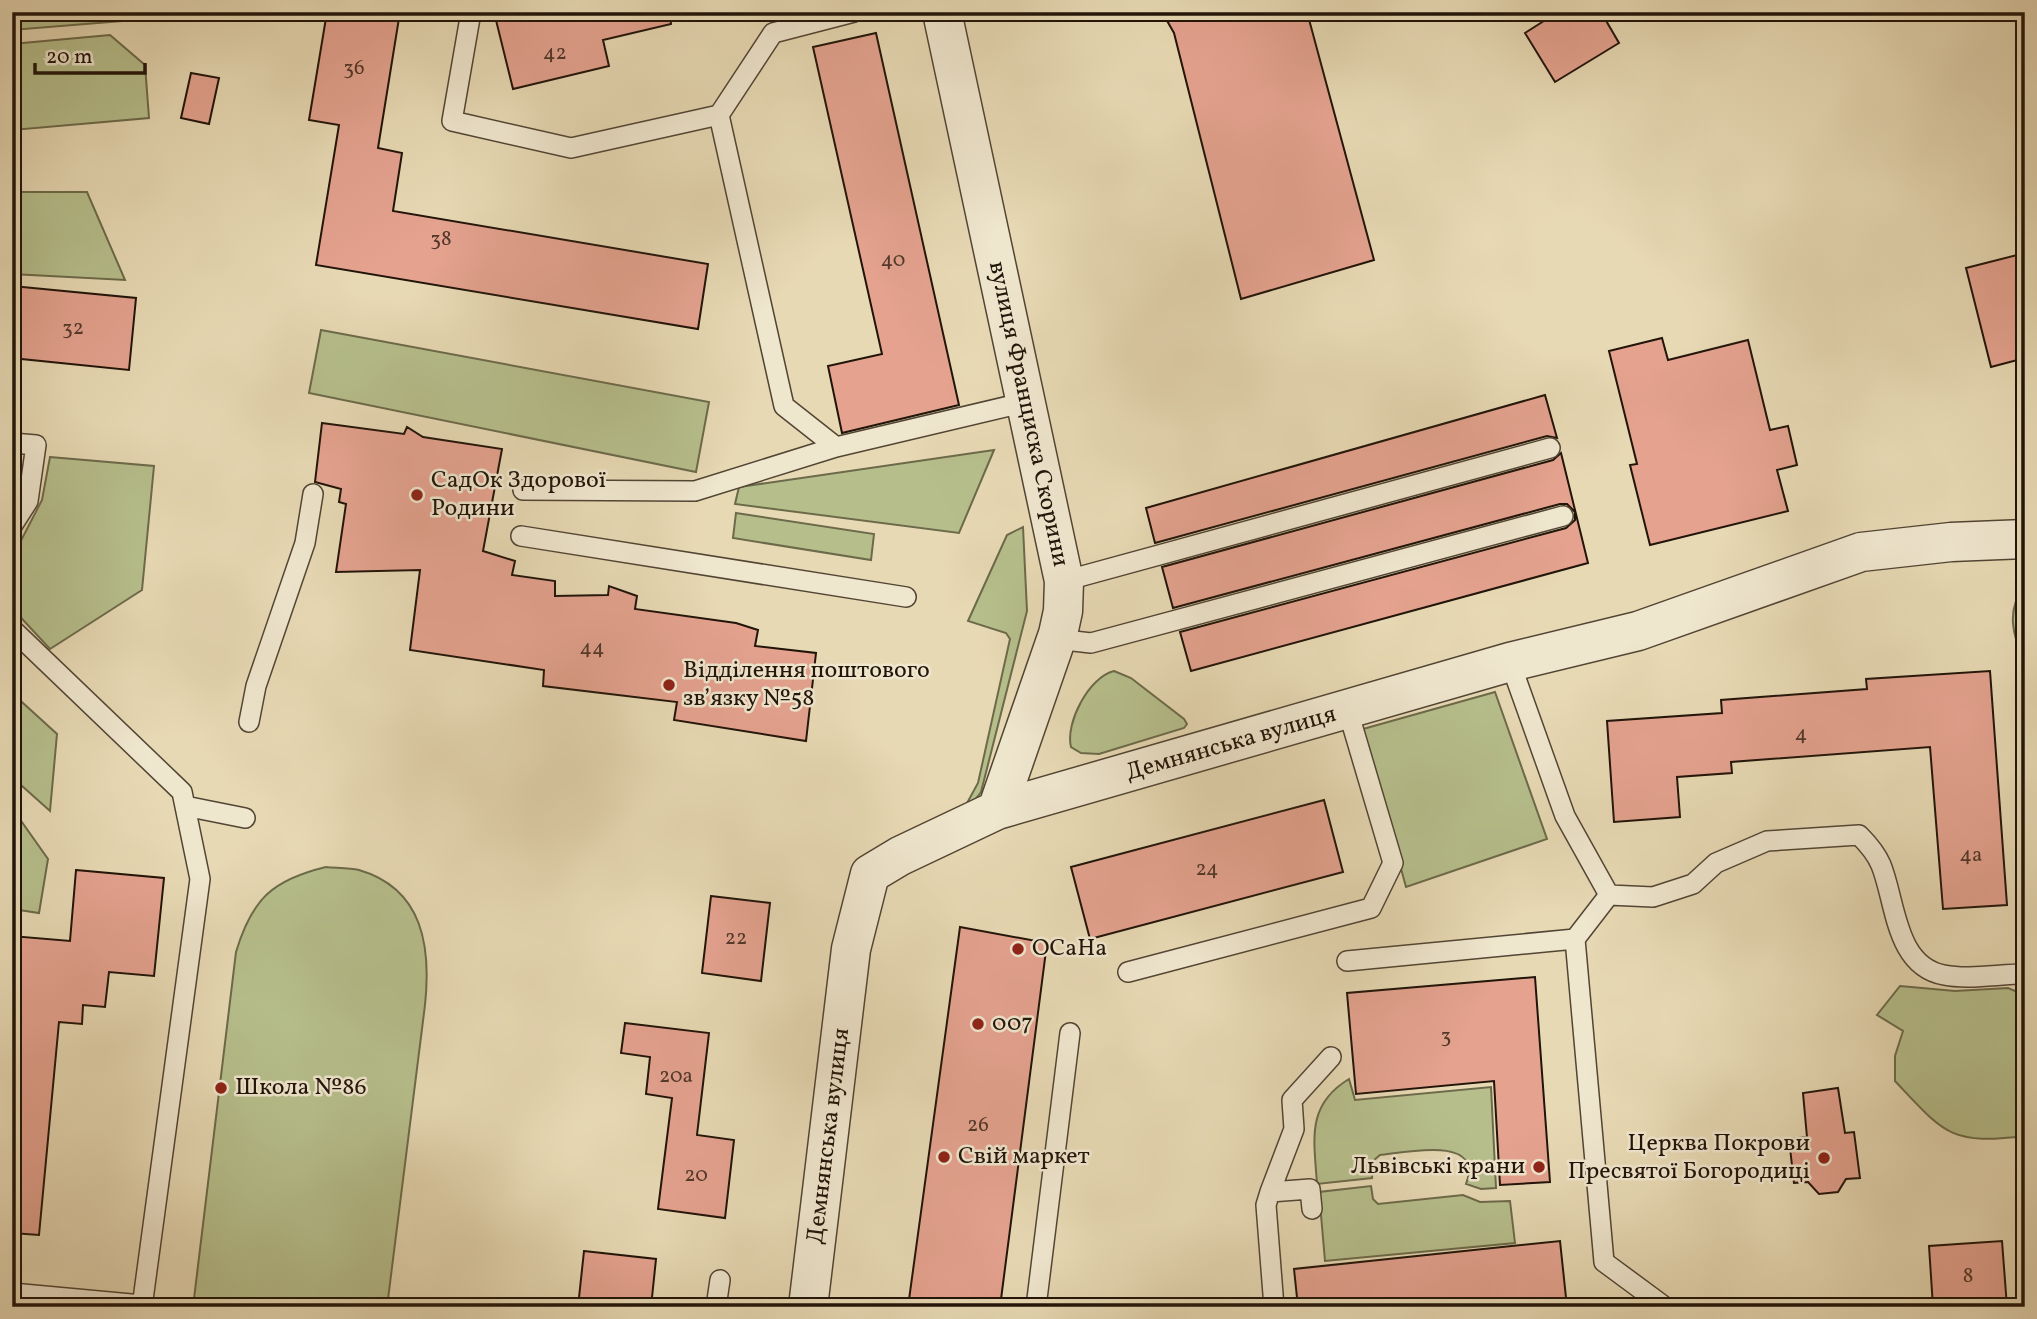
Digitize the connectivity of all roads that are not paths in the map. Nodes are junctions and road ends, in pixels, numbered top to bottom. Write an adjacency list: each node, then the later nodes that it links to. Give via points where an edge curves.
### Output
1 (471, 12): 4 (lane, via 452,121 571,148)
2 (854, 12): 4 (lane, via 773,33)
3 (942, 12): 5 (street, вулиця Франциска Скорини)
4 (719, 115): 7 (lane, via 784,406)
5 (1026, 401): 7 (lane); 15 (street, вулиця Франциска Скорини)
6 (12, 443): 12 (lane, via 36,445 28,501)
7 (835, 447): 9 (lane, via 695,491)
8 (1550, 448): 15 (lane)
9 (523, 491)
10 (313, 494): 21 (lane, via 305,543 256,685)
11 (1563, 516): 18 (lane, via 1091,643)
12 (12, 526)
13 (521, 536): 16 (lane)
14 (2025, 539): 19 (street, Демнянська вулиця, via 1861,552 1638,631)
15 (1064, 581): 18 (street, вулиця Франциска Скорини)
16 (906, 597)
17 (12, 629): 22 (lane, via 183,792)
18 (1056, 639): 23 (street, вулиця Франциска Скорини)
19 (1510, 662): 20 (street, Демнянська вулиця); 25 (lane, via 1565,816)
20 (1348, 711): 23 (street, Демнянська вулиця); 28 (lane, via 1392,863 1371,908)
21 (249, 722)
22 (185, 806): 24 (lane); 36 (lane, via 200,879)
23 (997, 810): 38 (street, Демнянська вулиця, via 870,874 851,948)
24 (245, 818)
25 (1609, 895): 26 (lane); 29 (lane, via 1653,897 1693,884 1716,863 1768,841 1859,835 1881,865 1910,952 1927,970 1946,976)
26 (1575, 939): 27 (lane); 41 (lane, via 1604,1262)
27 (1347, 961)
28 (1128, 972)
29 (2025, 974)
30 (1070, 1033): 39 (lane)
31 (1331, 1057): 32 (lane, via 1292,1100 1294,1129)
32 (1270, 1192): 33 (lane, via 1310,1189); 40 (lane, via 1266,1205)
33 (1312, 1209)
34 (720, 1280): 37 (lane)
35 (12, 1293): 36 (lane)
36 (142, 1306)
37 (716, 1307)
38 (808, 1307)
39 (1036, 1307)
40 (1274, 1307)
41 (1665, 1307)

